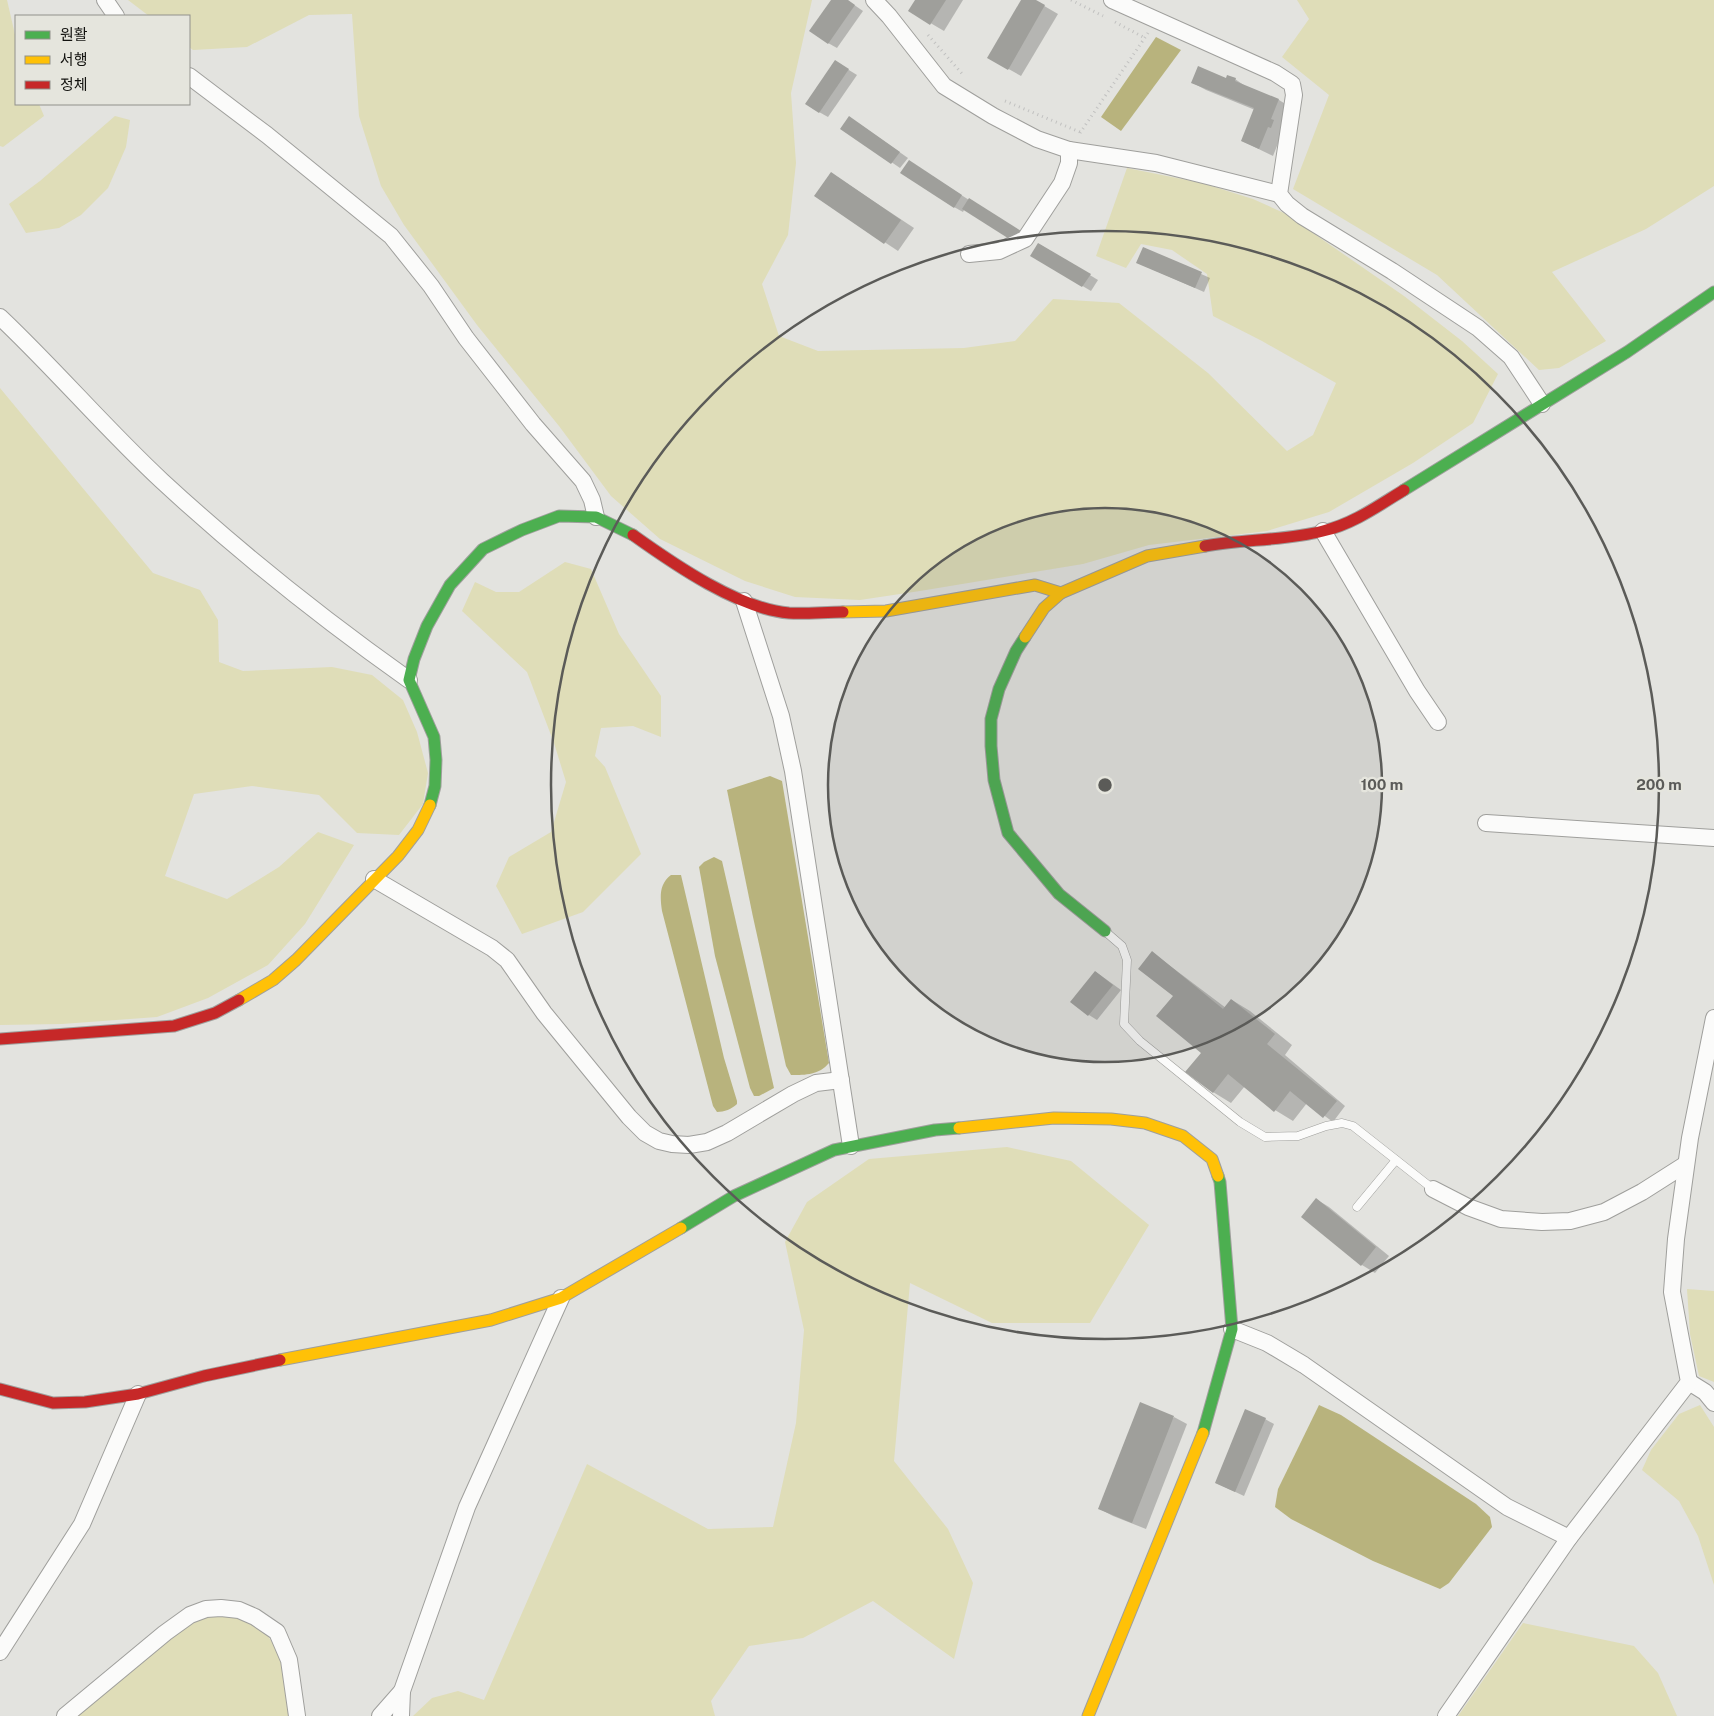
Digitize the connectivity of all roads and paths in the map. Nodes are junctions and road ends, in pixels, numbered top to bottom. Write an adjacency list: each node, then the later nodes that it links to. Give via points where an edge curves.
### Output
1 (105, 0): 4 (street)
2 (874, 0): 11 (street, via 944,86 1037,139)
3 (1112, 0): 5 (street)
4 (115, 15)
5 (1157, 20): 10 (path); 12 (street, via 1275,73 1292,84 1294,95)
6 (923, 28): 8 (path)
7 (190, 77): 17 (street, via 391,236 484,362 582,480)
8 (968, 79)
9 (1000, 99): 10 (path)
10 (1080, 132): 11 (path)
11 (1069, 150): 12 (street, via 1156,164); 13 (street, via 1069,163 1062,183 1025,239 999,251)
12 (1280, 194): 16 (street, via 1302,216 1478,328 1511,357)
13 (969, 254)
14 (1714, 292): 16 (street, via 1627,352)
15 (0, 317): 21 (street, via 140,459 213,527 357,643)
16 (1542, 404): 18 (street, via 1358,518)
17 (596, 517): 20 (street, via 629,532 715,587); 21 (street, via 559,516 483,549 450,585 431,618)
18 (1323, 531): 19 (street, via 1147,556); 22 (street)
19 (1061, 592): 20 (street, via 1035,585 866,612 789,613); 26 (street, via 1044,608 1016,651 1000,688 991,719 994,780 1008,833 1059,894)
20 (744, 601): 29 (street, via 781,716 793,771)
21 (409, 680): 25 (street, via 434,737 435,786 429,810 418,830)
22 (1438, 722)
23 (1486, 823): 24 (street)
24 (1714, 838)
25 (374, 879): 28 (street, via 273,980 215,1013 174,1026); 29 (street, via 507,960 544,1013 629,1117 659,1141 688,1145 707,1142 816,1083)
26 (1105, 931): 31 (lane, via 1122,946 1127,960 1124,1024 1140,1041 1240,1122 1265,1137 1298,1136 1342,1123 1353,1126)
27 (1714, 1018): 32 (street)
28 (0, 1039)
29 (841, 1080): 30 (street)
30 (851, 1146): 35 (street, via 834,1150 734,1196); 36 (street, via 936,1130 1054,1118 1145,1123 1183,1136 1212,1159 1220,1182)
31 (1396, 1160): 33 (lane); 34 (lane)
32 (1686, 1164): 33 (street, via 1604,1212 1570,1221 1501,1219); 37 (street, via 1672,1292)
33 (1433, 1189)
34 (1357, 1207)
35 (561, 1298): 39 (street, via 491,1320 204,1376); 43 (street, via 467,1507)
36 (1232, 1329): 41 (street, via 1267,1342 1499,1502); 48 (street, via 1202,1437)
37 (1689, 1382): 40 (street, via 1705,1392); 41 (street)
38 (1, 1388): 39 (street, via 53,1403)
39 (138, 1394): 42 (street, via 82,1524)
40 (1714, 1403)
41 (1569, 1538): 49 (street)
42 (0, 1652)
43 (402, 1692): 46 (street); 47 (street)
44 (65, 1716): 45 (street, via 165,1632 190,1615 221,1608 255,1617 277,1632 289,1660)
45 (297, 1716)
46 (380, 1716)
47 (401, 1716)
48 (1088, 1716)
49 (1446, 1716)

